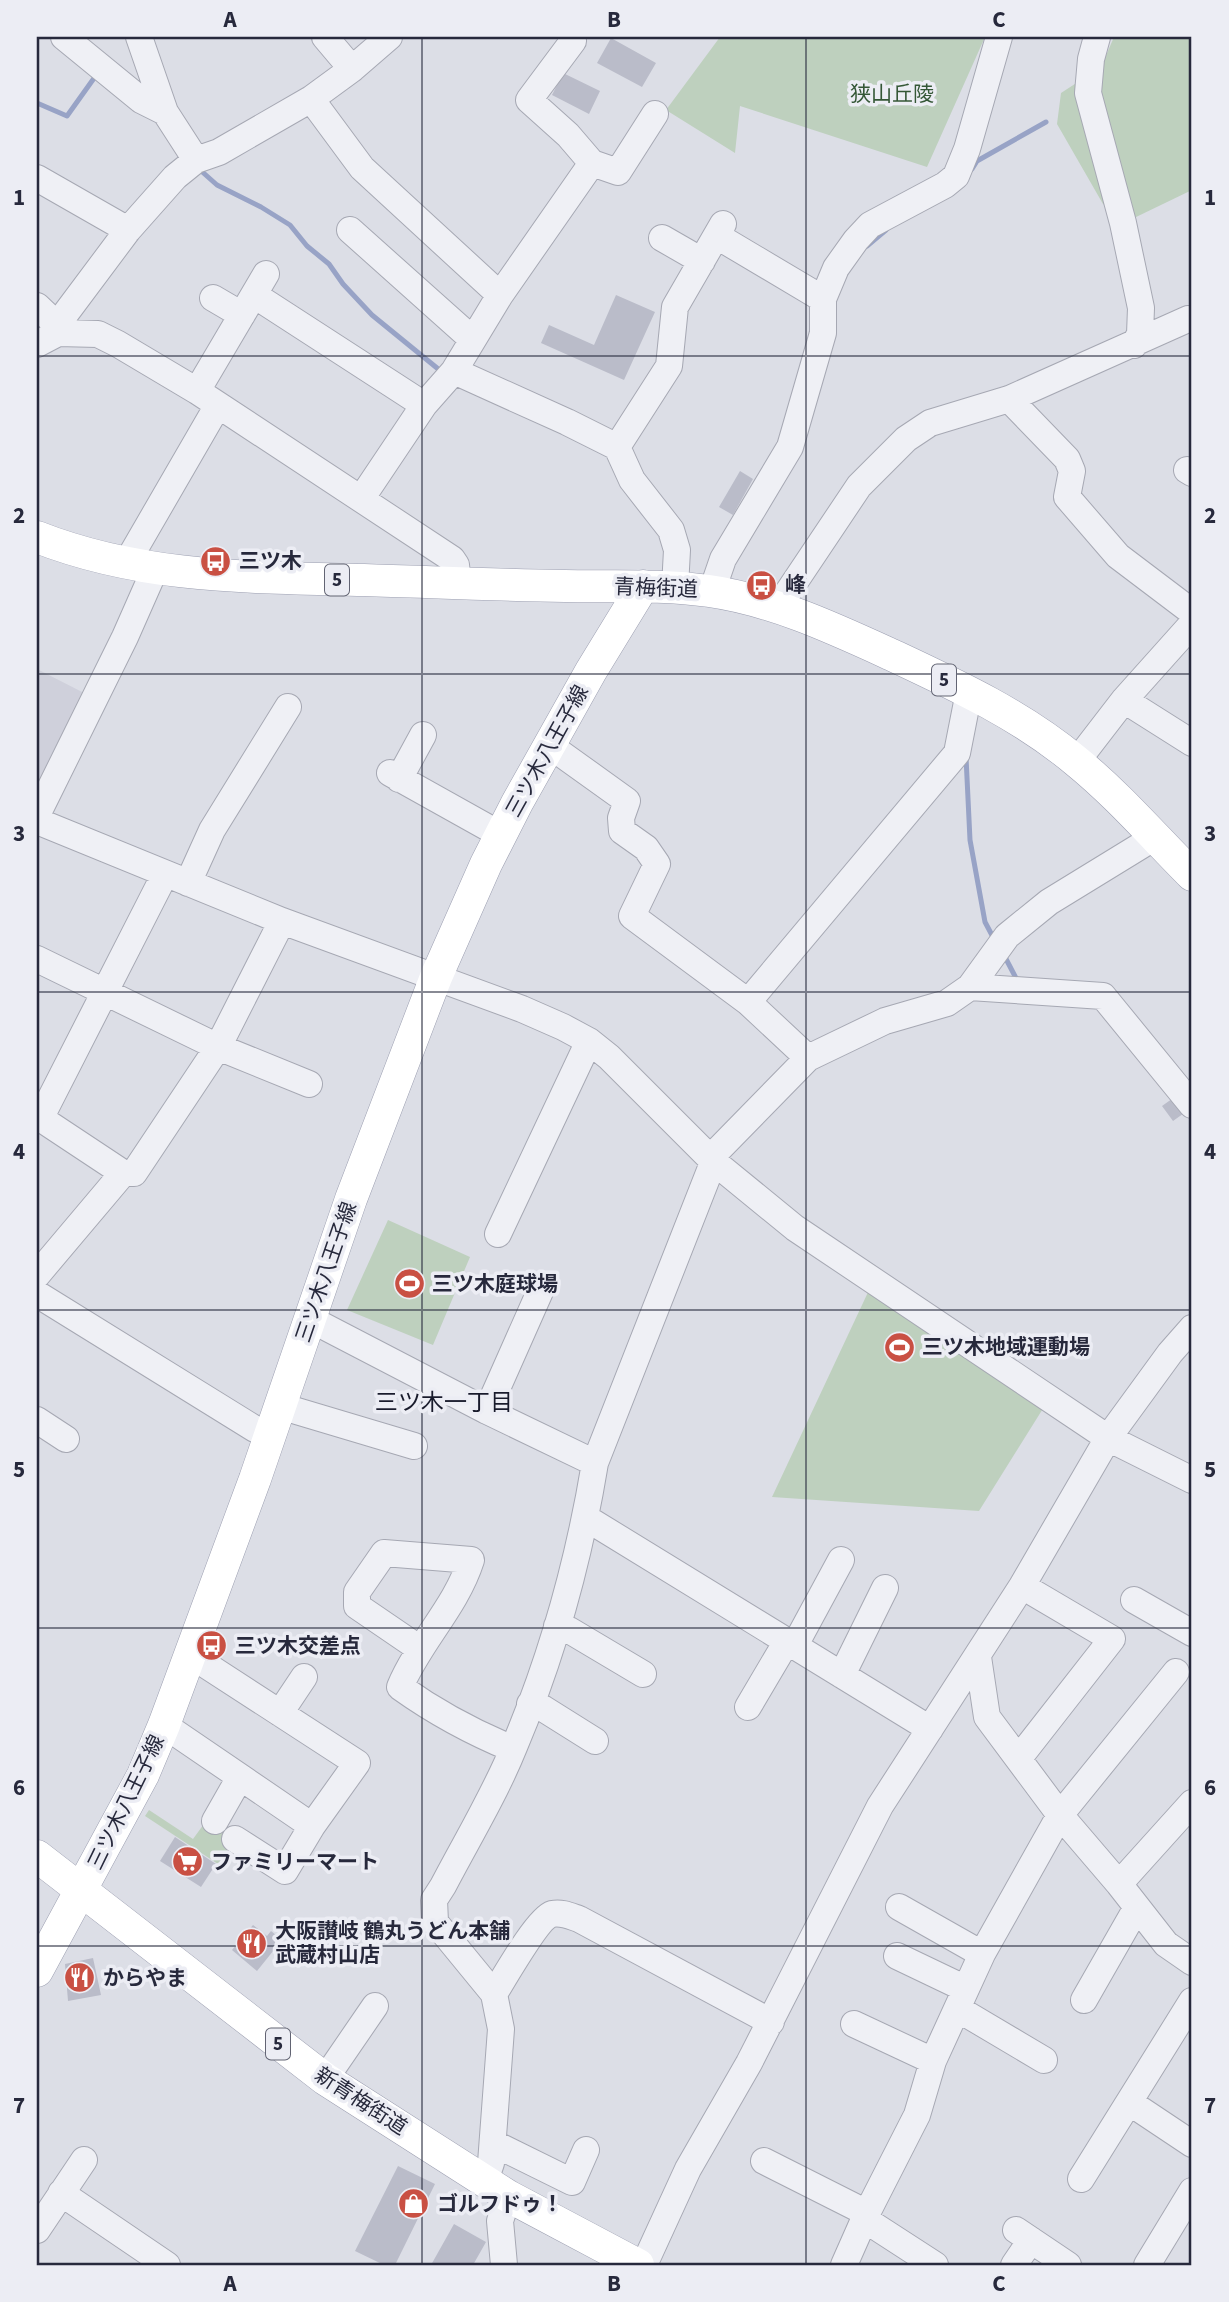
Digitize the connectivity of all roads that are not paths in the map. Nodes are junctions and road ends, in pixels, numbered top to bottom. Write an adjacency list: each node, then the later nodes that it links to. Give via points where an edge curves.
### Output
1 (64, 37): 10 (street, via 141,100)
2 (139, 37): 10 (street)
3 (325, 37): 8 (street)
4 (389, 37): 8 (street)
5 (999, 37): 22 (street, via 956,176 870,225 836,268)
6 (1097, 37): 29 (street, via 1088,93 1141,307 1140,334)
7 (573, 41): 13 (street, via 529,100)
8 (352, 69): 9 (street)
9 (310, 99): 12 (street, via 219,152); 20 (street, via 362,167)
10 (165, 111): 12 (street)
11 (655, 114): 13 (street, via 618,172)
12 (196, 160): 15 (street)
13 (592, 163): 20 (street)
14 (37, 178): 15 (street)
15 (128, 230): 27 (street)
16 (350, 230): 28 (street)
17 (662, 238): 18 (street)
18 (702, 261): 22 (street, via 720,230); 34 (street, via 676,307 669,366)
19 (266, 274): 25 (street)
20 (500, 295): 28 (street)
21 (213, 298): 25 (street)
22 (823, 299): 41 (street, via 823,333 790,447 723,559)
23 (265, 302): 33 (street)
24 (37, 306): 27 (street)
25 (242, 315): 31 (street)
26 (1188, 319): 29 (street)
27 (51, 334): 31 (street, via 98,334)
28 (472, 339): 30 (street)
29 (1134, 345): 32 (street)
30 (454, 371): 33 (street); 34 (street)
31 (208, 398): 35 (street); 37 (street)
32 (1009, 399): 42 (street, via 930,423 906,439 859,486); 43 (street, via 1067,459 1072,471 1067,497 1118,556)
33 (424, 405): 35 (street)
34 (617, 447): 40 (street, via 632,480 671,530 677,550)
35 (361, 499): 38 (street, via 452,559)
36 (37, 537): 37 (main road, 青梅街道 / 5)
37 (140, 567): 38 (main road, 青梅街道 / 5, via 195,574); 51 (street, via 125,637)
38 (458, 583): 39 (main road, 青梅街道 / 5)
39 (643, 586): 40 (main road, 青梅街道 / 5); 49 (main road, 三ツ木八王子線)
40 (676, 587): 41 (main road, 青梅街道 / 5)
41 (712, 591): 42 (main road, 青梅街道 / 5)
42 (778, 607): 44 (main road, 青梅街道 / 5)
43 (1189, 607): 45 (street)
44 (969, 692): 50 (main road, 青梅街道 / 5, via 1026,724); 62 (street, via 957,753)
45 (1124, 701): 48 (street); 50 (street)
46 (288, 707): 56 (street)
47 (423, 735): 53 (street, via 395,776)
48 (1192, 743)
49 (550, 745): 53 (main road, 三ツ木八王子線); 62 (street, via 627,802 622,831 646,848 657,864 632,916)
50 (1077, 761): 54 (main road, 青梅街道 / 5)
51 (37, 815)
52 (37, 821): 56 (street)
53 (501, 835): 59 (main road, 三ツ木八王子線)
54 (1154, 838): 55 (main road, 青梅街道 / 5); 60 (street, via 1072,887 1007,936)
55 (1192, 875)
56 (177, 879): 57 (street); 61 (street)
57 (282, 921): 59 (street); 64 (street)
58 (37, 959): 61 (street)
59 (436, 977): 63 (street, via 523,1009); 75 (main road, 三ツ木八王子線)
60 (970, 987): 65 (street, via 947,1003 885,1021); 67 (street, via 1103,996)
61 (105, 990): 64 (street); 68 (street)
62 (748, 1002): 65 (street)
63 (589, 1041): 69 (street); 71 (street)
64 (218, 1046): 66 (street); 70 (street, via 134,1173)
65 (808, 1058): 69 (street, via 718,1150)
66 (309, 1084)
67 (1192, 1105)
68 (39, 1118): 70 (street)
69 (713, 1161): 79 (street, via 795,1228); 81 (street)
70 (123, 1173): 72 (street)
71 (498, 1234)
72 (37, 1275)
73 (542, 1287): 77 (street)
74 (37, 1294): 78 (street, via 244,1422)
75 (310, 1319): 77 (street); 78 (main road, 三ツ木八王子線)
76 (1192, 1328): 79 (street)
77 (487, 1411): 81 (street)
78 (275, 1420): 80 (street); 92 (main road, 三ツ木八王子線)
79 (1108, 1438): 82 (street); 85 (street)
80 (414, 1446)
81 (595, 1463): 83 (street)
82 (1192, 1479)
83 (586, 1518): 88 (street); 90 (street)
84 (840, 1573): 90 (street)
85 (1022, 1586): 93 (street); 105 (street, via 1112,1639)
86 (885, 1588): 96 (street)
87 (1134, 1600): 89 (street)
88 (557, 1626): 95 (street); 98 (street)
89 (1192, 1633)
90 (791, 1643): 96 (street); 99 (street)
91 (420, 1649): 104 (street, via 400,1687 420,1702)
92 (189, 1654): 100 (street); 101 (main road, 三ツ木八王子線)
93 (978, 1657): 102 (street); 105 (street, via 987,1717)
94 (1176, 1672): 108 (street)
95 (643, 1674)
96 (842, 1675): 102 (street)
97 (305, 1677): 100 (street)
98 (530, 1704): 103 (street); 104 (street)
99 (748, 1707)
100 (280, 1713): 110 (street, via 357,1763)
101 (164, 1725): 106 (street); 114 (main road, 三ツ木八王子線)
102 (930, 1729): 126 (street, via 880,1806)
103 (595, 1741)
104 (513, 1749): 121 (street, via 434,1900 435,1923)
105 (1019, 1758): 108 (street)
106 (240, 1777): 109 (street); 110 (street)
107 (1192, 1803): 113 (street)
108 (1060, 1815): 113 (street); 117 (street)
109 (215, 1821)
110 (312, 1826): 111 (street, via 285,1871)
111 (235, 1839)
112 (37, 1856): 114 (main road, 新青梅街道 / 5)
113 (1119, 1884): 116 (street)
114 (81, 1892): 120 (main road, 三ツ木八王子線); 130 (main road, 新青梅街道 / 5)
115 (899, 1907): 117 (street)
116 (1136, 1909): 119 (street, via 1166,1944); 123 (street, via 1096,1958)
117 (982, 1954): 122 (street)
118 (897, 1956): 122 (street)
119 (1192, 1962)
120 (37, 1971)
121 (494, 1994): 126 (street, via 538,1925 549,1915 561,1913); 132 (street, via 501,2029)
122 (962, 1999): 128 (street); 129 (street)
123 (1084, 2000)
124 (1192, 2001): 131 (street)
125 (375, 2006): 130 (street)
126 (771, 2022): 146 (street, via 688,2169)
127 (854, 2024): 129 (street)
128 (1044, 2060)
129 (933, 2061): 141 (street, via 917,2115)
130 (325, 2079): 138 (main road, 新青梅街道 / 5)
131 (1129, 2102): 133 (street); 137 (street)
132 (493, 2143): 134 (street, via 544,2158 572,2182); 138 (street, via 491,2163)
133 (1192, 2144)
134 (586, 2150)
135 (84, 2160): 140 (street)
136 (764, 2161): 141 (street)
137 (1081, 2179)
138 (497, 2188): 144 (street); 145 (main road, 新青梅街道 / 5)
139 (1192, 2191): 151 (street)
140 (61, 2193): 142 (street); 143 (street)
141 (866, 2216): 147 (street); 148 (street)
142 (37, 2231)
143 (167, 2265)
144 (504, 2265)
145 (638, 2265)
146 (644, 2265)
147 (844, 2265)
148 (935, 2265)
149 (1014, 2265): 150 (street, via 1023,2235)
150 (1068, 2265)
151 (1147, 2265)

